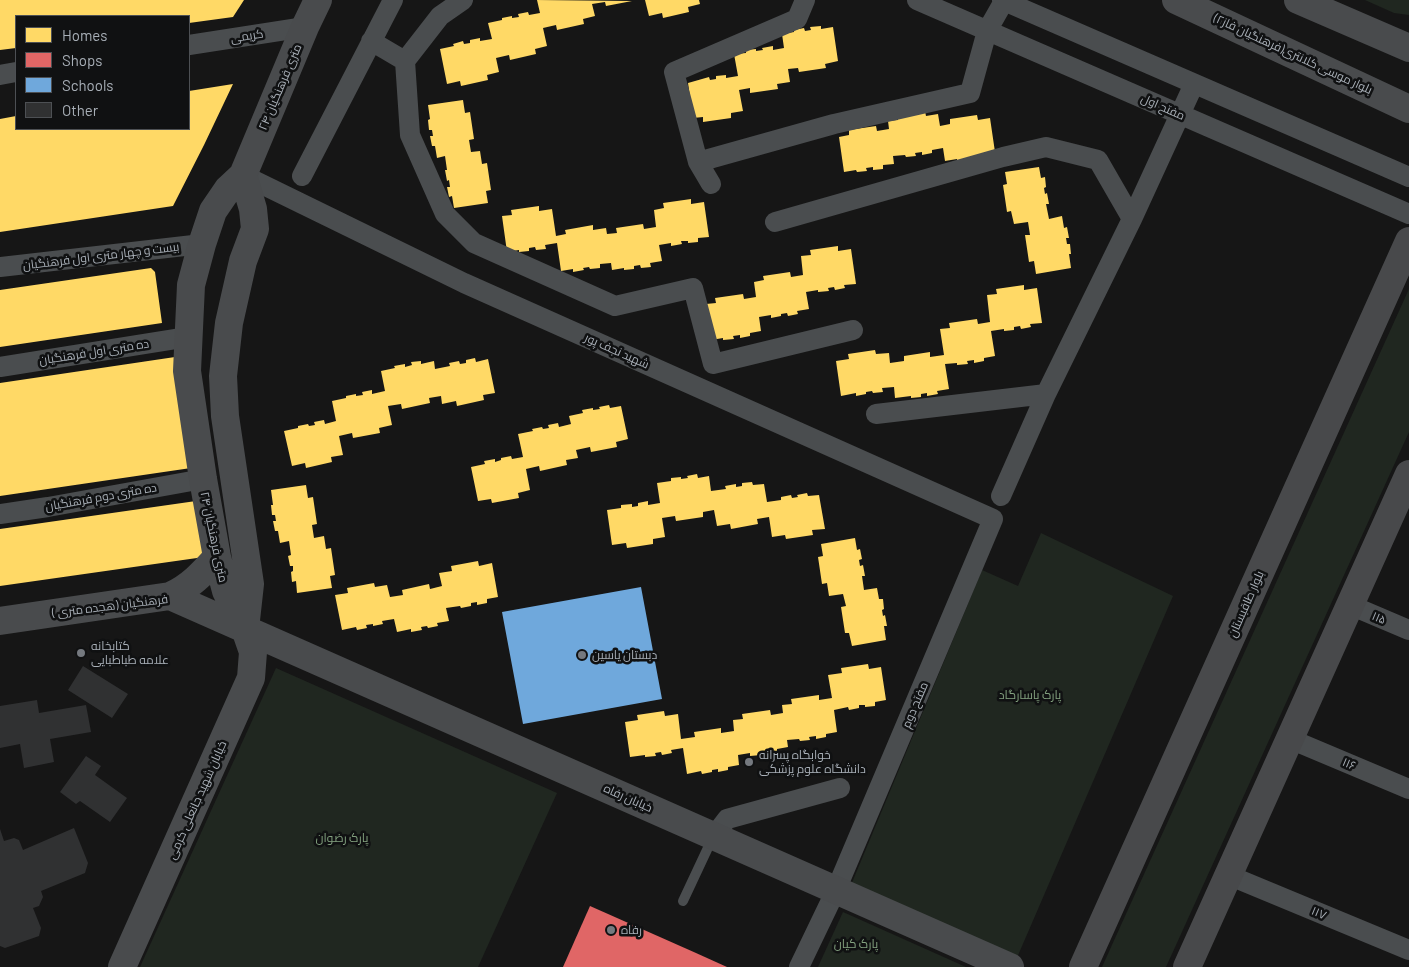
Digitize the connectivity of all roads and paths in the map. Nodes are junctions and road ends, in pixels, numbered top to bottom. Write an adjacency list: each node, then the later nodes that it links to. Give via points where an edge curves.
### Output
1 (318, 0): 9 (street, ۲۴ متری فرهنگیان)
2 (393, 0): 11 (street)
3 (463, 0): 14 (street, via 440,16)
4 (805, 0): 20 (street, via 798,19 674,72)
5 (917, 0): 10 (street, مفتح اول)
6 (1003, 0): 10 (street); 17 (street)
7 (1176, 0): 18 (street, بلوار موسی کلانتری(فرهنگیان فاز۲))
8 (1298, 0): 13 (street)
9 (305, 27): 12 (street, کریمی); 21 (street, ۲۴ متری فرهنگیان)
10 (987, 31): 19 (street, مفتح اول); 20 (street, via 970,93 834,124)
11 (371, 41): 14 (street); 22 (street)
12 (190, 45)
13 (1406, 45)
14 (405, 61): 31 (street, via 410,135 444,214 474,243 614,306 694,288 713,364)
15 (15, 72): 16 (street)
16 (0, 75)
17 (1194, 84): 19 (street); 23 (street)
18 (1409, 109)
19 (1181, 115): 25 (street, مفتح اول); 26 (street)
20 (698, 162): 24 (street)
21 (243, 175): 29 (street, ۲۴ متری فرهنگیان, via 228,189 214,211); 40 (street, شهید نجف پور, via 464,283); 45 (street, via 253,208 255,229 243,261 228,323 223,376 225,416 250,584)
22 (302, 176)
23 (1409, 177)
24 (711, 184)
25 (1409, 214)
26 (1132, 219): 27 (street, via 1098,160 1046,147); 34 (street)
27 (776, 222)
28 (1409, 242): 58 (main road, بلوار طاقبستان)
29 (202, 244): 30 (street, بیست و چهار متری اول فرهنگیان); 32 (street, ۲۴ متری فرهنگیان, via 191,286)
30 (0, 267)
31 (853, 330)
32 (188, 337): 33 (street, ده متری اول فرهنگیان); 37 (street, ۲۴ متری فرهنگیان, via 186,371)
33 (0, 366)
34 (1046, 394): 35 (street); 38 (street)
35 (876, 414)
36 (1409, 474): 43 (main road)
37 (203, 479): 39 (street, ده متری دوم فرهنگیان); 41 (street, ۲۴ متری فرهنگیان)
38 (1001, 496)
39 (0, 514)
40 (993, 519): 52 (street, مفتح دوم)
41 (217, 557): 42 (street, via 193,582); 45 (street, ۲۴ متری فرهنگیان, via 226,591)
42 (170, 596): 44 (street, فرهنگیان (هجده متری )); 45 (street, فرهنگیان (هجده متری ))
43 (1350, 605): 46 (street, ۱۱۵); 47 (main road)
44 (0, 620)
45 (245, 629): 50 (street, خیابان رفاه); 55 (street, خیابان شهید جانعلی کرمی, via 253,652 252,678)
46 (1409, 630)
47 (1290, 739): 49 (street, ۱۱۶); 51 (main road)
48 (840, 788): 50 (street, via 727,819)
49 (1409, 789)
50 (714, 836): 52 (street, خیابان رفاه); 53 (lane)
51 (1228, 875): 54 (street, ۱۱۷); 59 (main road)
52 (836, 890): 56 (street, مفتح دوم); 57 (street, خیابان رفاه)
53 (683, 901)
54 (1409, 950)
55 (122, 967)
56 (799, 967)
57 (1010, 967)
58 (1083, 967)
59 (1187, 967)

